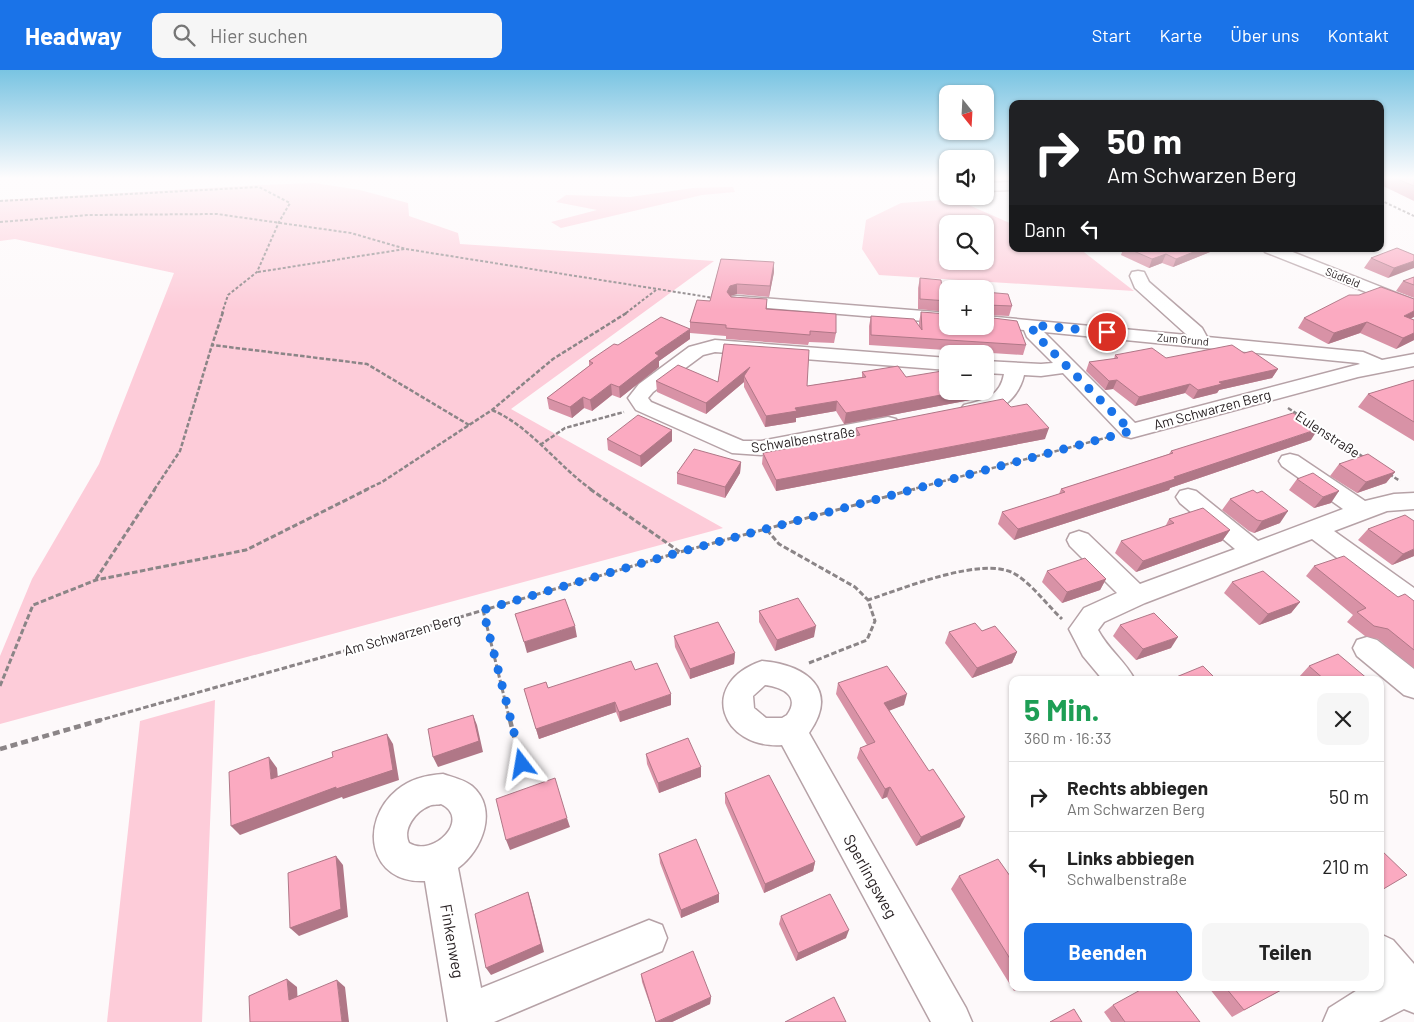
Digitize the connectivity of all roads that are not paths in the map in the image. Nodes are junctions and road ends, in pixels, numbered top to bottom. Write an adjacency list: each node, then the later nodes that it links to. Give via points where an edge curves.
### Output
1 (1279, 252): 4 (street, Südfeld)
2 (1138, 276): 8 (street, via 1141,284 1195,332)
3 (737, 301): 5 (street)
4 (1414, 306)
5 (939, 317)
6 (994, 322): 7 (street, Zum Grund)
7 (1032, 325): 8 (street, Zum Grund); 12 (street, via 1034,333)
8 (1199, 340): 11 (street, Zum Grund, via 1363,358)
9 (1414, 360): 11 (street, Am Schwarzen Berg)
10 (939, 363): 16 (street, Schwalbenstraße, via 715,346 696,351 646,388 638,398 644,406 740,448 761,448)
11 (1379, 366): 12 (street, Am Schwarzen Berg, via 1131,431)
12 (1066, 367): 14 (street)
13 (994, 368): 14 (street)
14 (1014, 369): 15 (street, via 1015,376 1003,399 986,406)
15 (947, 413)
16 (908, 421)
17 (1290, 461): 20 (street)
18 (1410, 493): 20 (street, via 1404,500)
19 (1188, 496): 23 (street)
20 (1362, 511): 21 (street)
21 (1315, 529): 23 (street); 25 (street)
22 (1079, 540): 24 (street)
23 (1255, 552): 24 (street)
24 (1136, 596): 27 (street, via 1094,615 1083,629 1093,648)
25 (1414, 602)
26 (1367, 648): 28 (street)
27 (1117, 676)
28 (1414, 686)
29 (790, 729): 29 (street, via 767,732 746,721 737,702 744,684 762,673 785,675 795,681 802,688 807,706 805,715); 35 (street, Sperlingsweg)
30 (439, 861): 34 (street, Finkenweg)
31 (650, 938): 34 (street)
32 (1384, 957): 33 (street)
33 (1412, 988): 36 (street, via 1373,1003)
34 (467, 1018)
35 (952, 1022)
36 (1343, 1022)

